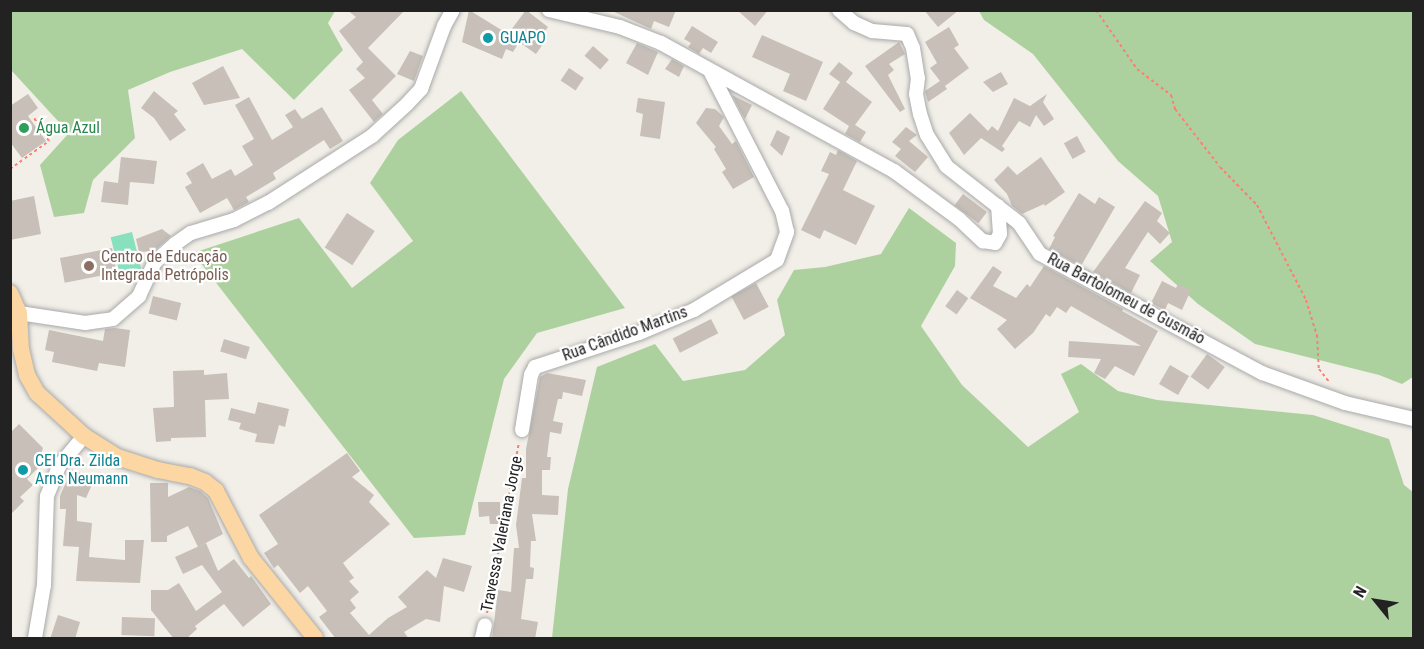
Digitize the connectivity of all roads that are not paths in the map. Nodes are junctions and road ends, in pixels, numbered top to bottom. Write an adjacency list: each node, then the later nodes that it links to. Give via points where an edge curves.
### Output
1 (453, 10): 7 (street, via 421,90 390,120 372,136 253,212 191,233 175,244 155,262 139,296 113,319 85,323)
2 (839, 10): 5 (street, Rua Bartolomeu de Gusmão, via 872,31 907,34 914,48 916,94 927,135 946,166)
3 (550, 11): 4 (street, via 643,35)
4 (711, 73): 5 (street, via 894,171 982,241 994,243 1000,234); 9 (street, Rua Cândido Martins, via 782,211 786,232 777,260 694,310 639,333 535,367)
5 (998, 206): 8 (street, Rua Bartolomeu de Gusmão, via 1019,223 1040,254 1262,374 1345,403)
6 (10, 293): 7 (main road)
7 (19, 313): 10 (main road, via 27,375 37,393)
8 (1413, 419)
9 (522, 430)
10 (84, 436): 11 (street, via 59,466 47,496 44,585); 12 (main road, via 117,457 190,476 216,491 251,558)
11 (35, 639)
12 (315, 639)

